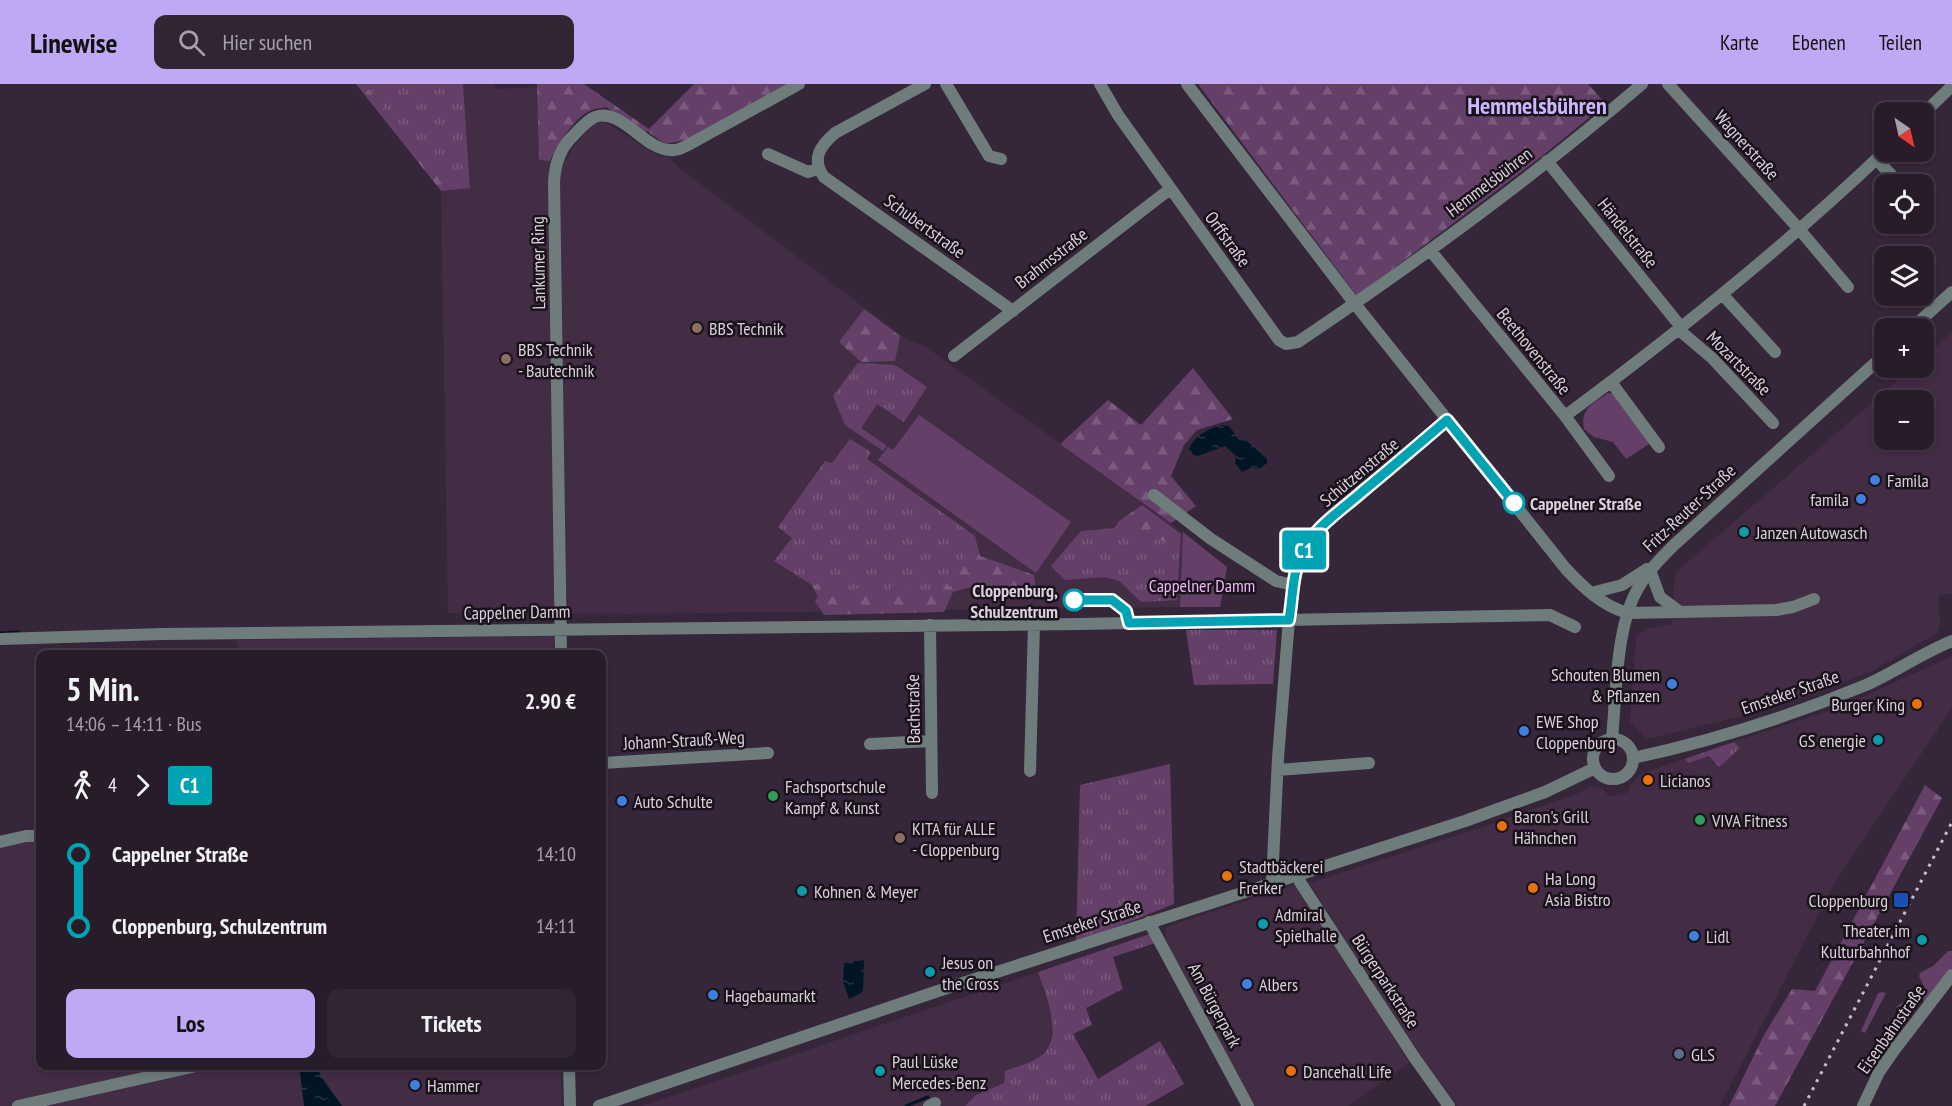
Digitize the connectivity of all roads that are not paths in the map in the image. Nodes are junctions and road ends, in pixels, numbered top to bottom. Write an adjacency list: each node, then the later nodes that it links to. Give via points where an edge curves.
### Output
1 (799, 84): 45 (street, Lankumer Ring, via 672,151 658,147 612,117 597,117 570,139 558,158 554,182)
2 (925, 84): 14 (street, via 835,133 823,143)
3 (946, 84): 11 (street, via 989,156)
4 (1100, 84): 15 (street, Orffstraße)
5 (1187, 84): 21 (street)
6 (1642, 84): 13 (street, Hemmelsbühren)
7 (1668, 84): 16 (street, Wagnerstraße)
8 (1952, 86): 9 (street)
9 (1934, 103)
10 (768, 154): 14 (street, via 808,172)
11 (1001, 159)
12 (1874, 160): 16 (street, Mozartstraße)
13 (1547, 161): 17 (street, Hemmelsbühren); 24 (street, Händelstraße)
14 (818, 169): 22 (street, Schubertstraße)
15 (1170, 189): 21 (street, Orffstraße, via 1279,340 1286,344 1298,342); 22 (street, Brahmsstraße)
16 (1799, 229): 18 (street); 20 (street, Mozartstraße)
17 (1430, 250): 21 (street, Hemmelsbühren); 29 (street, Beethovenstraße)
18 (1848, 287)
19 (1952, 292): 23 (street)
20 (1722, 294): 24 (street, Mozartstraße); 25 (street, Mozartstraße)
21 (1355, 304): 30 (street)
22 (1013, 310): 26 (street, Brahmsstraße)
23 (1923, 318)
24 (1680, 328): 28 (street, Mozartstraße); 31 (street, Mozartstraße)
25 (1775, 352)
26 (954, 356)
27 (1874, 364): 35 (street, Fritz-Reuter-Straße)
28 (1611, 382): 29 (street, Mozartstraße); 32 (street)
29 (1565, 416): 33 (street, Beethovenstraße)
30 (1447, 420): 36 (street, Schützenstraße, via 1322,527 1303,550); 37 (street, via 1566,569)
31 (1773, 423)
32 (1659, 447)
33 (1609, 476)
34 (1154, 495): 36 (street, via 1266,575)
35 (1653, 566): 37 (street, via 1622,585); 39 (street, via 1660,597); 40 (street, Fritz-Reuter-Straße, via 1634,595)
36 (1293, 585): 41 (street, Schützenstraße)
37 (1591, 593): 40 (street)
38 (1814, 599): 39 (street, via 1785,609)
39 (1680, 612): 40 (street)
40 (1628, 613): 49 (street, Fritz-Reuter-Straße, via 1620,652)
41 (1289, 620): 42 (street, Cappelner Damm); 44 (street, Cappelner Damm, via 1550,615); 57 (street, Schützenstraße)
42 (1034, 624): 43 (street, Cappelner Damm); 58 (street)
43 (930, 625): 45 (street, Cappelner Damm); 50 (street, Bachstraße)
44 (1575, 627)
45 (561, 630): 46 (street, Cappelner Damm); 48 (street, Lankumer Ring)
46 (0, 639)
47 (1952, 641): 53 (street, Emsteker Straße, via 1829,700)
48 (561, 650)
49 (1612, 739): 53 (street, via 1629,747); 56 (street, via 1597,748)
50 (931, 741): 51 (street); 59 (street, Bachstraße)
51 (870, 744)
52 (768, 753): 54 (street, Johann-Strauß-Weg)
53 (1633, 759): 56 (street, via 1626,774 1615,779 1604,777)
54 (606, 763)
55 (1369, 763): 57 (street)
56 (1595, 768): 62 (street, Emsteker Straße, via 1545,792 1465,821)
57 (1278, 770): 63 (street, Schützenstraße)
58 (1030, 771)
59 (932, 793)
60 (36, 836): 61 (street)
61 (0, 842)
62 (1298, 874): 63 (street, Emsteker Straße); 72 (street, Bürgerparkstraße)
63 (1272, 882): 64 (street, Emsteker Straße)
64 (1149, 922): 70 (street, Emsteker Straße); 71 (street, Am Bürgerpark)
65 (1952, 975): 73 (street, Eisenbahnstraße, via 1895,1049)
66 (179, 1070): 68 (street)
67 (568, 1070): 69 (street)
68 (18, 1106)
69 (570, 1106)
70 (599, 1106)
71 (1248, 1106)
72 (1449, 1106)
73 (1863, 1106)

